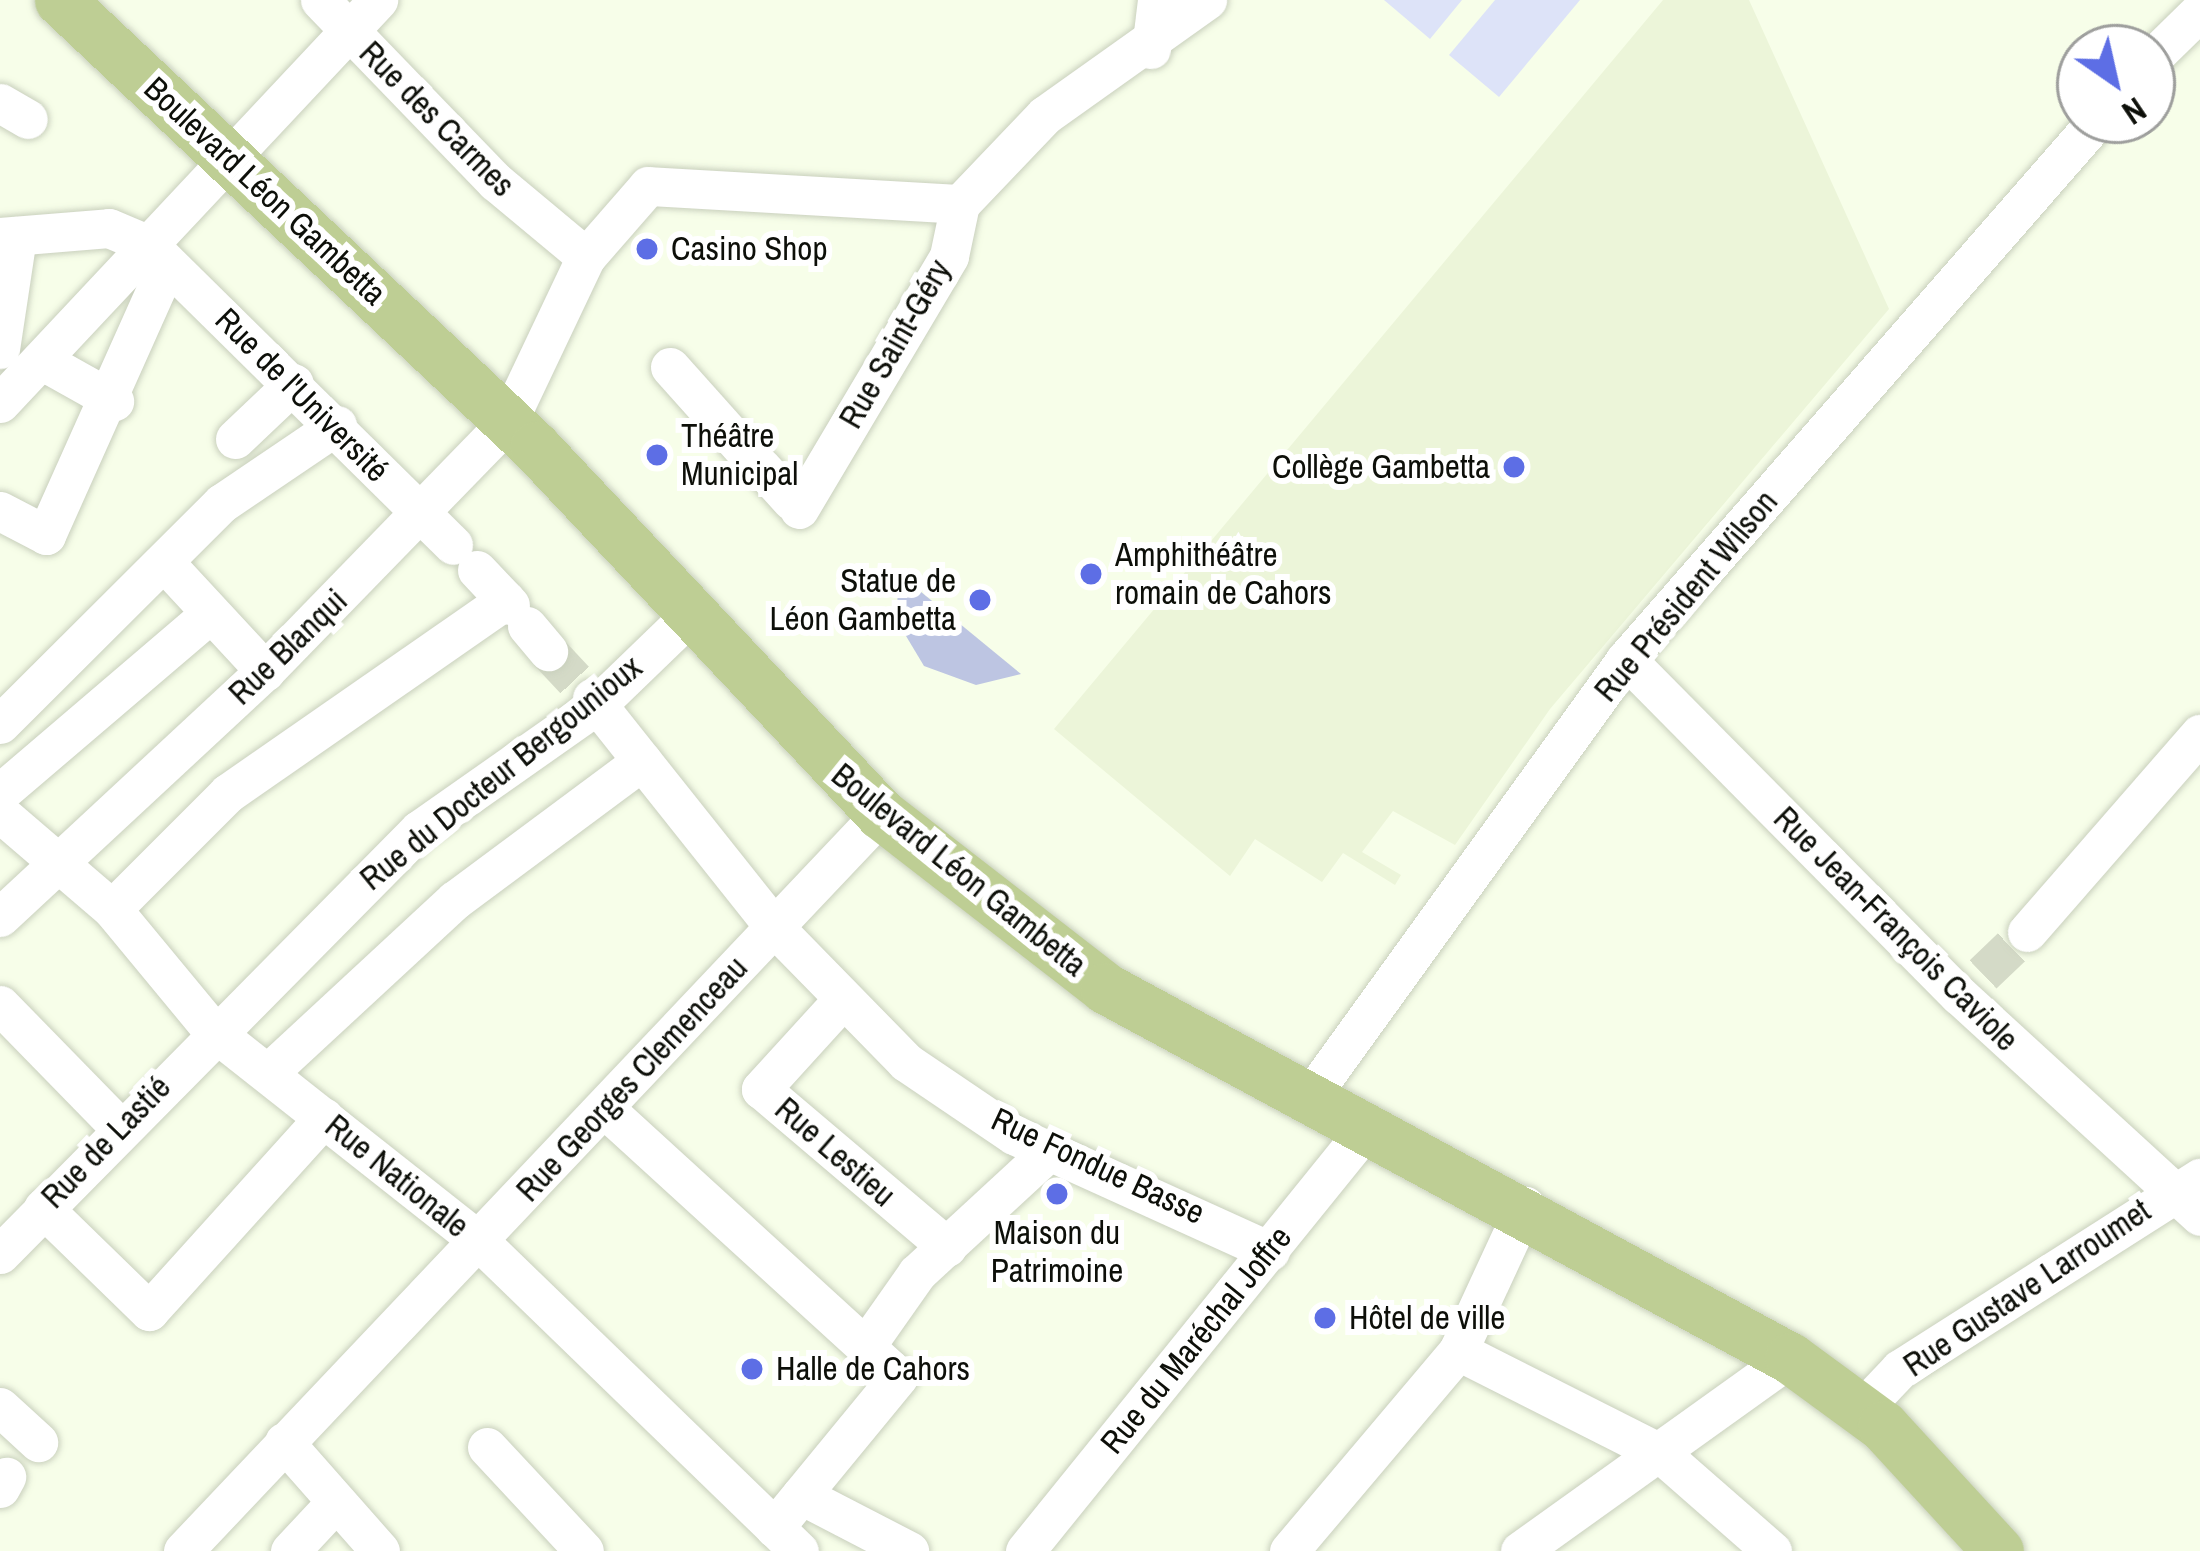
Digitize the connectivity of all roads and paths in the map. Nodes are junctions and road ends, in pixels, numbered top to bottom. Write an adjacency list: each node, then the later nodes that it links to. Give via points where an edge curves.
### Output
1 (60, 0): 9 (main road, Boulevard Léon Gambetta)
2 (320, 0): 6 (street, Rue des Carmes)
3 (378, 0): 6 (street)
4 (1157, 0): 7 (street)
5 (1207, 0): 7 (street, Rue Saint-Géry)
6 (351, 32): 9 (street); 12 (street, Rue des Carmes)
7 (1151, 49): 10 (street, Rue Saint-Géry, via 1045,115)
8 (2076, 144): 28 (street, Rue Président Wilson)
9 (230, 157): 13 (street); 20 (main road, Boulevard Léon Gambetta)
10 (960, 204): 12 (street, Rue Blanqui, via 654,178); 16 (street, Rue Saint-Géry, via 949,256 795,504)
11 (8, 236): 13 (street, via 110,228); 14 (street)
12 (572, 246): 20 (street, Rue Blanqui)
13 (158, 254): 15 (street); 17 (street, Rue de l'Université); 18 (street)
14 (0, 349)
15 (41, 360): 18 (street); 19 (street)
16 (670, 367)
17 (294, 382): 21 (street, Rue de l'Université); 22 (street)
18 (114, 401): 23 (street, via 46,535)
19 (0, 404)
20 (508, 422): 24 (street, Rue Blanqui); 27 (main road, Boulevard Léon Gambetta)
21 (337, 425): 24 (street, Rue de l'Université); 25 (street, via 221,503)
22 (235, 439)
23 (0, 511)
24 (421, 515): 29 (street, Rue Blanqui); 38 (street, Rue de l'Université, via 523,621 228,793)
25 (164, 562): 26 (street); 31 (street)
26 (212, 613): 29 (street); 34 (street)
27 (687, 618): 30 (street, Rue du Docteur Bergounioux); 36 (main road, Boulevard Léon Gambetta)
28 (1626, 659): 46 (street, Rue Président Wilson); 52 (street, Rue Jean-François Caviole)
29 (266, 671): 37 (street, Rue Blanqui)
30 (595, 701): 33 (street); 44 (street, Rue du Docteur Bergounioux, via 419,830)
31 (0, 724)
32 (2200, 734): 41 (street)
33 (642, 761): 40 (street); 45 (street, via 455,900)
34 (0, 793)
35 (0, 813): 37 (street, Rue Nationale)
36 (881, 814): 40 (street, Rue Georges Clemenceau); 46 (main road, Boulevard Léon Gambetta, via 1105,988)
37 (57, 861): 38 (street, Rue Nationale); 39 (street, Rue Blanqui)
38 (112, 909): 44 (street, Rue Nationale)
39 (0, 917)
40 (774, 927): 42 (street, Rue Fondue Basse); 47 (street, Rue Georges Clemenceau)
41 (2027, 932)
42 (843, 999): 51 (street, Rue Fondue Basse, via 906,1062); 56 (street, Rue Lestieu, via 761,1089)
43 (0, 1005): 49 (street)
44 (213, 1031): 45 (street, Rue Nationale); 49 (street, Rue de Lastié)
45 (269, 1072): 48 (street, Rue Nationale)
46 (1309, 1098): 50 (main road, Boulevard Léon Gambetta)
47 (605, 1109): 55 (street, Rue Georges Clemenceau); 59 (street)
48 (324, 1117): 54 (street, via 148,1311); 55 (street, Rue Nationale)
49 (118, 1126): 54 (street, Rue de Lastié)
50 (1366, 1129): 53 (main road, Boulevard Léon Gambetta); 57 (street, Rue du Maréchal Joffre)
51 (1049, 1151): 56 (street); 57 (street, Rue Fondue Basse)
52 (2190, 1196): 63 (street, Rue Gustave Larroumet, via 1900,1369)
53 (1525, 1207): 60 (street); 61 (main road, Boulevard Léon Gambetta)
54 (43, 1208): 58 (street, Rue de Lastié)
55 (480, 1242): 65 (street, Rue Georges Clemenceau); 70 (street, Rue Nationale)
56 (946, 1246): 59 (street)
57 (1270, 1251): 76 (street, Rue du Maréchal Joffre)
58 (0, 1254)
59 (865, 1347): 68 (street, via 898,1377)
60 (1457, 1351): 67 (street); 77 (street)
61 (1790, 1358): 63 (main road, Boulevard Léon Gambetta); 67 (street)
62 (0, 1407): 64 (street)
63 (1862, 1409): 80 (main road, Boulevard Léon Gambetta)
64 (38, 1442)
65 (284, 1442): 69 (street); 71 (street, Rue Georges Clemenceau)
66 (487, 1447): 74 (street)
67 (1660, 1454): 78 (street); 79 (street)
68 (801, 1495): 70 (street); 75 (street)
69 (334, 1504): 72 (street); 73 (street)
70 (788, 1544)
71 (183, 1551)
72 (290, 1551)
73 (380, 1551)
74 (584, 1551)
75 (909, 1551)
76 (1025, 1551)
77 (1289, 1551)
78 (1520, 1551)
79 (1772, 1551)
80 (1998, 1551)

